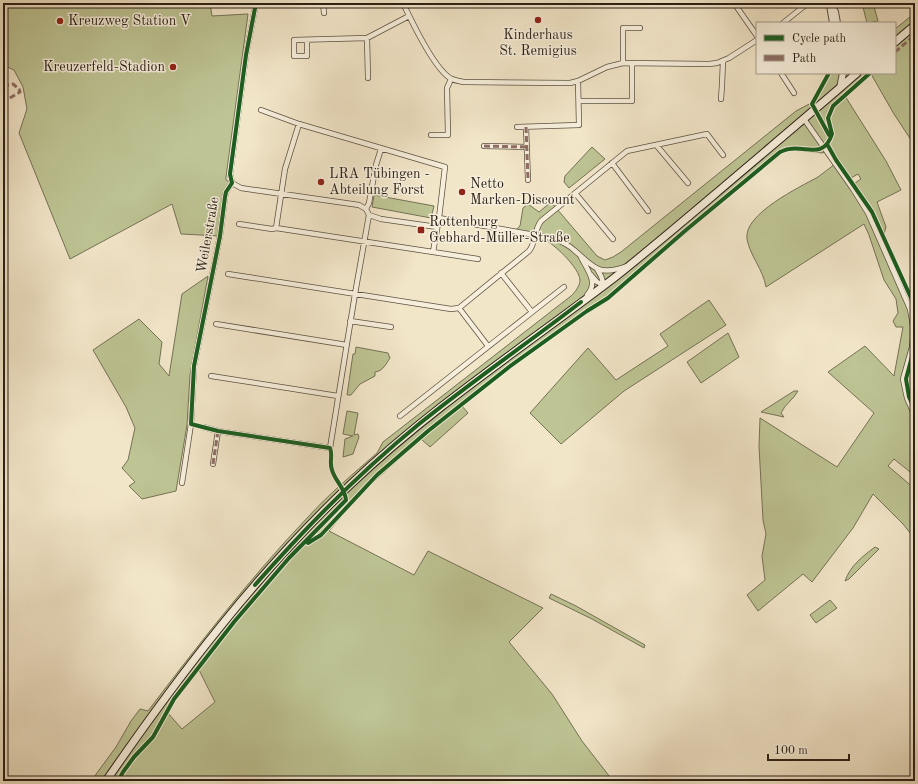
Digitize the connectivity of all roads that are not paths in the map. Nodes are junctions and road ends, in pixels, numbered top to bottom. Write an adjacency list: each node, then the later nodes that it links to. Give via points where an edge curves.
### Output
1 (256, 3): 47 (street, Weilerstraße, via 239,103 230,174)
2 (323, 3): 7 (street)
3 (403, 3): 8 (street)
4 (734, 3): 16 (street)
5 (808, 3): 9 (street)
6 (830, 3): 12 (street); 13 (street)
7 (324, 13)
8 (409, 16): 17 (street); 28 (street, via 433,60)
9 (790, 18): 10 (street); 11 (street)
10 (784, 22)
11 (793, 22)
12 (833, 22)
13 (837, 22)
14 (915, 25): 20 (main road)
15 (640, 28): 22 (street, via 623,28)
16 (756, 35)
17 (367, 38): 18 (street); 27 (street)
18 (307, 40): 18 (street, via 307,56 294,56 294,40)
19 (756, 41): 21 (street)
20 (896, 41)
21 (723, 61): 23 (street, via 709,64); 32 (street)
22 (623, 63): 23 (street); 29 (street, via 607,67)
23 (632, 63): 33 (street, via 632,101)
24 (782, 74): 31 (street)
25 (844, 74): 30 (street)
26 (853, 75): 30 (main road)
27 (368, 78)
28 (451, 79): 29 (street, via 479,83); 39 (street, via 447,88 448,135)
29 (578, 81): 33 (street)
30 (840, 88): 35 (main road)
31 (794, 93)
32 (720, 99)
33 (579, 101): 38 (street, via 579,125)
34 (261, 110): 36 (street)
35 (804, 119): 64 (main road); 83 (street, via 868,213 910,309 914,331 903,379 907,398)
36 (299, 124): 43 (street); 50 (street, via 285,169)
37 (517, 127): 38 (street)
38 (526, 127): 42 (street)
39 (431, 135)
40 (484, 146): 42 (street)
41 (657, 146): 44 (street, via 707,134); 45 (street, via 627,151); 48 (street)
42 (526, 147): 46 (street)
43 (381, 149): 51 (street); 54 (street, via 445,167)
44 (723, 155)
45 (612, 163): 49 (street); 52 (street)
46 (528, 180)
47 (232, 183): 50 (street, via 241,188); 87 (street, Weilerstraße, via 226,192 220,236 194,366 191,424)
48 (688, 183)
49 (575, 193): 58 (street, via 540,221); 59 (street)
50 (281, 194): 51 (street, via 359,205); 57 (street)
51 (366, 209): 53 (street)
52 (648, 211)
53 (369, 215): 56 (street); 60 (street)
54 (439, 218): 56 (street); 58 (street)
55 (239, 224): 57 (street)
56 (437, 227): 61 (street)
57 (276, 228): 60 (street)
58 (535, 235): 62 (street, via 562,242); 68 (street, via 532,248)
59 (613, 239)
60 (364, 240): 61 (street); 71 (street)
61 (433, 252): 63 (street)
62 (580, 256): 65 (street); 66 (street)
63 (478, 259)
64 (632, 263): 65 (street, via 611,271); 69 (main road)
65 (597, 269): 69 (street)
66 (589, 273): 69 (street, via 597,282); 72 (street, via 593,286)
67 (228, 274): 71 (street)
68 (501, 274): 73 (street); 74 (street)
69 (604, 285): 72 (main road)
70 (564, 287): 74 (street)
71 (355, 294): 73 (street, via 451,309); 75 (street)
72 (581, 302): 88 (main road, via 486,371 419,424 320,514 228,617 152,714)
73 (459, 308): 79 (street)
74 (532, 312): 79 (street)
75 (350, 321): 77 (street); 78 (street)
76 (216, 324): 78 (street)
77 (391, 327)
78 (346, 345): 81 (street)
79 (488, 346): 82 (street)
80 (211, 376): 81 (street)
81 (338, 396): 85 (street, via 330,448)
82 (400, 416)
83 (915, 416)
84 (203, 427): 85 (street)
85 (218, 431): 86 (street)
86 (213, 464)
87 (182, 483)
88 (106, 781)

